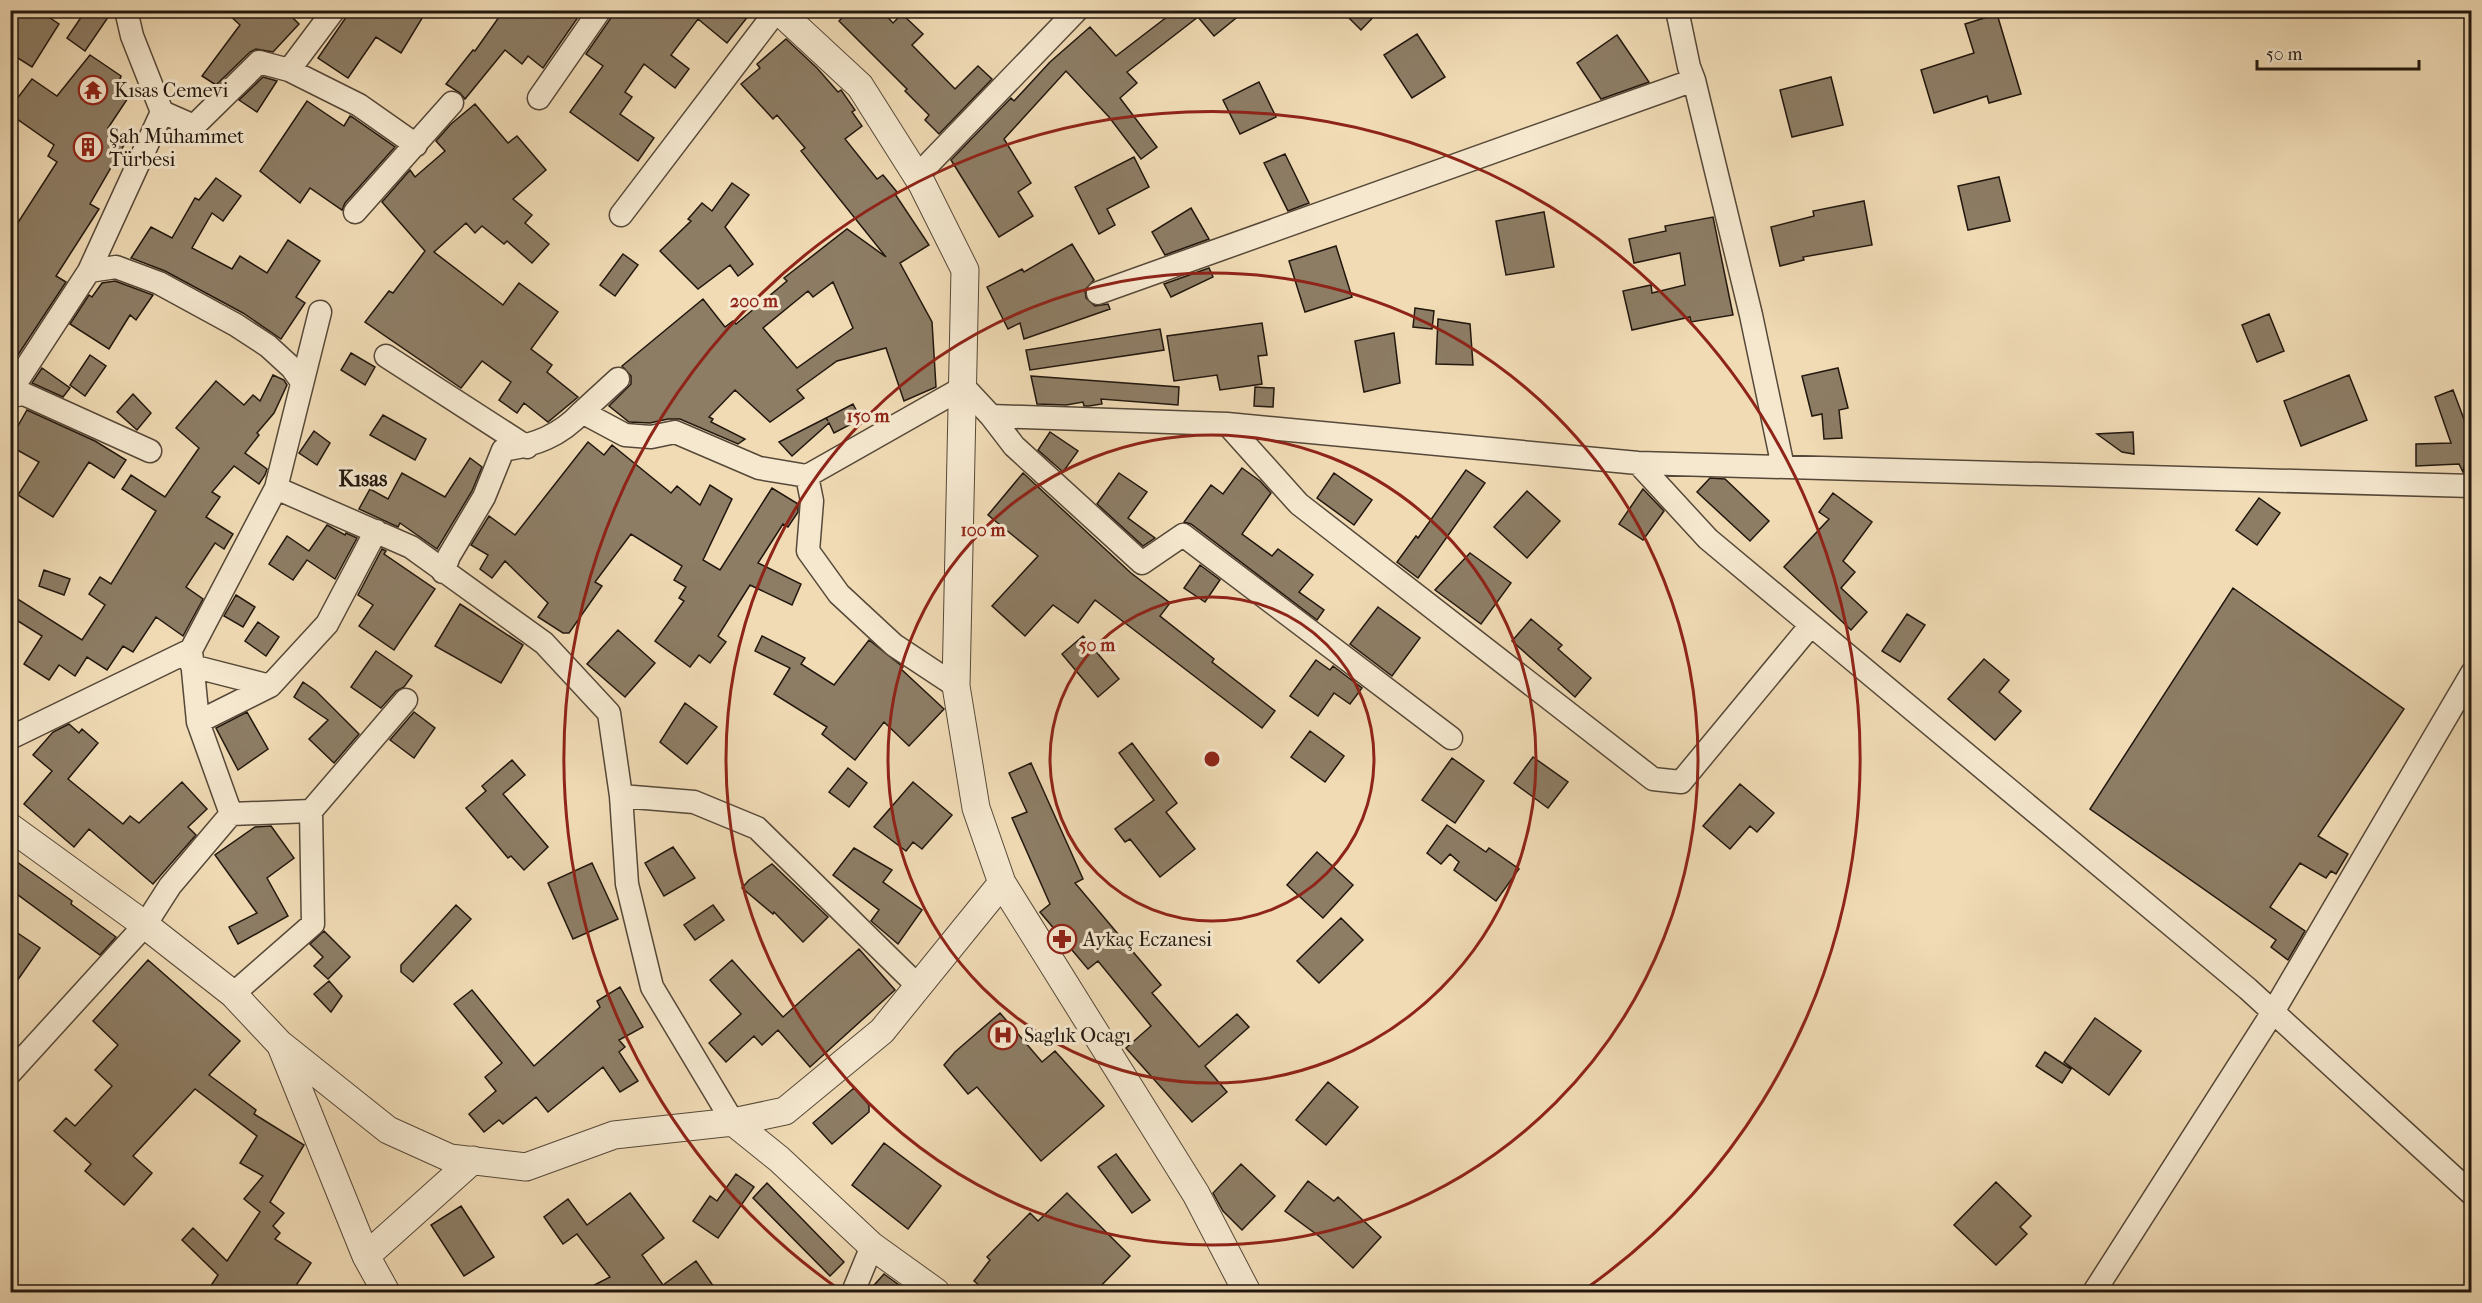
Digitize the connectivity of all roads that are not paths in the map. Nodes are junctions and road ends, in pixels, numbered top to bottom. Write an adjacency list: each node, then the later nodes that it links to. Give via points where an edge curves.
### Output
1 (126, 10): 11 (street)
2 (334, 10): 7 (street)
3 (600, 10): 9 (street)
4 (777, 10): 13 (street, via 860,86); 15 (street)
5 (1077, 10): 13 (street)
6 (1677, 10): 8 (street)
7 (289, 70): 11 (street, via 259,62 194,126); 12 (street, via 359,105)
8 (1694, 80): 17 (street); 31 (street)
9 (539, 98)
10 (452, 104): 12 (street)
11 (162, 112): 16 (street)
12 (417, 144): 14 (street)
13 (917, 176): 22 (street, via 965,270)
14 (355, 212)
15 (621, 215)
16 (89, 271): 21 (street, via 116,267 159,283 268,346); 23 (street)
17 (1098, 293)
18 (320, 312): 21 (street)
19 (386, 356): 28 (street)
20 (618, 379): 25 (street)
21 (302, 382): 34 (street)
22 (964, 387): 26 (street); 32 (street); 41 (street)
23 (10, 392)
24 (10, 396): 29 (street, via 24,394)
25 (582, 412): 28 (street, via 567,429); 32 (street, via 625,435 651,437 675,432 759,468)
26 (991, 416): 27 (street); 45 (street, via 1014,446 1142,563 1183,535)
27 (1227, 424): 30 (street); 37 (street, via 1299,504 1653,779 1681,782)
28 (527, 447): 36 (street, via 503,450 484,497)
29 (150, 452)
30 (1638, 463): 31 (street); 37 (street, via 1708,539)
31 (1783, 467): 33 (street)
32 (807, 476): 41 (street, via 812,501 808,550 839,594 894,645)
33 (2472, 486)
34 (276, 488): 35 (street); 38 (street)
35 (376, 531): 36 (street, via 411,547); 40 (street, via 327,624)
36 (443, 572): 46 (street, via 544,643 609,713)
37 (1811, 625): 54 (street)
38 (192, 658): 40 (street); 43 (street); 44 (street)
39 (2472, 673): 54 (street)
40 (270, 686): 43 (street)
41 (956, 686): 50 (street, via 976,808)
42 (406, 700): 47 (street)
43 (198, 722): 48 (street)
44 (10, 738)
45 (1451, 738)
46 (621, 796): 52 (street, via 693,802 757,828); 57 (street, via 627,884 652,987)
47 (311, 811): 48 (street); 53 (street, via 313,924)
48 (231, 814): 51 (street, via 170,886)
49 (10, 826): 51 (street)
50 (1002, 883): 52 (street); 65 (street, via 1197,1194)
51 (145, 926): 53 (street); 56 (street)
52 (919, 987): 57 (street, via 882,1031 785,1111)
53 (233, 994): 55 (street)
54 (2273, 1012): 59 (street); 66 (street)
55 (279, 1042): 58 (street, via 388,1130 450,1158); 61 (street)
56 (10, 1073)
57 (733, 1122): 58 (street, via 614,1135 526,1167); 60 (street, via 779,1159)
58 (473, 1161): 61 (street)
59 (2472, 1194)
60 (872, 1246): 63 (street); 64 (street)
61 (366, 1256): 62 (street)
62 (386, 1293)
63 (853, 1293)
64 (936, 1293)
65 (1247, 1293)
66 (2094, 1293)

